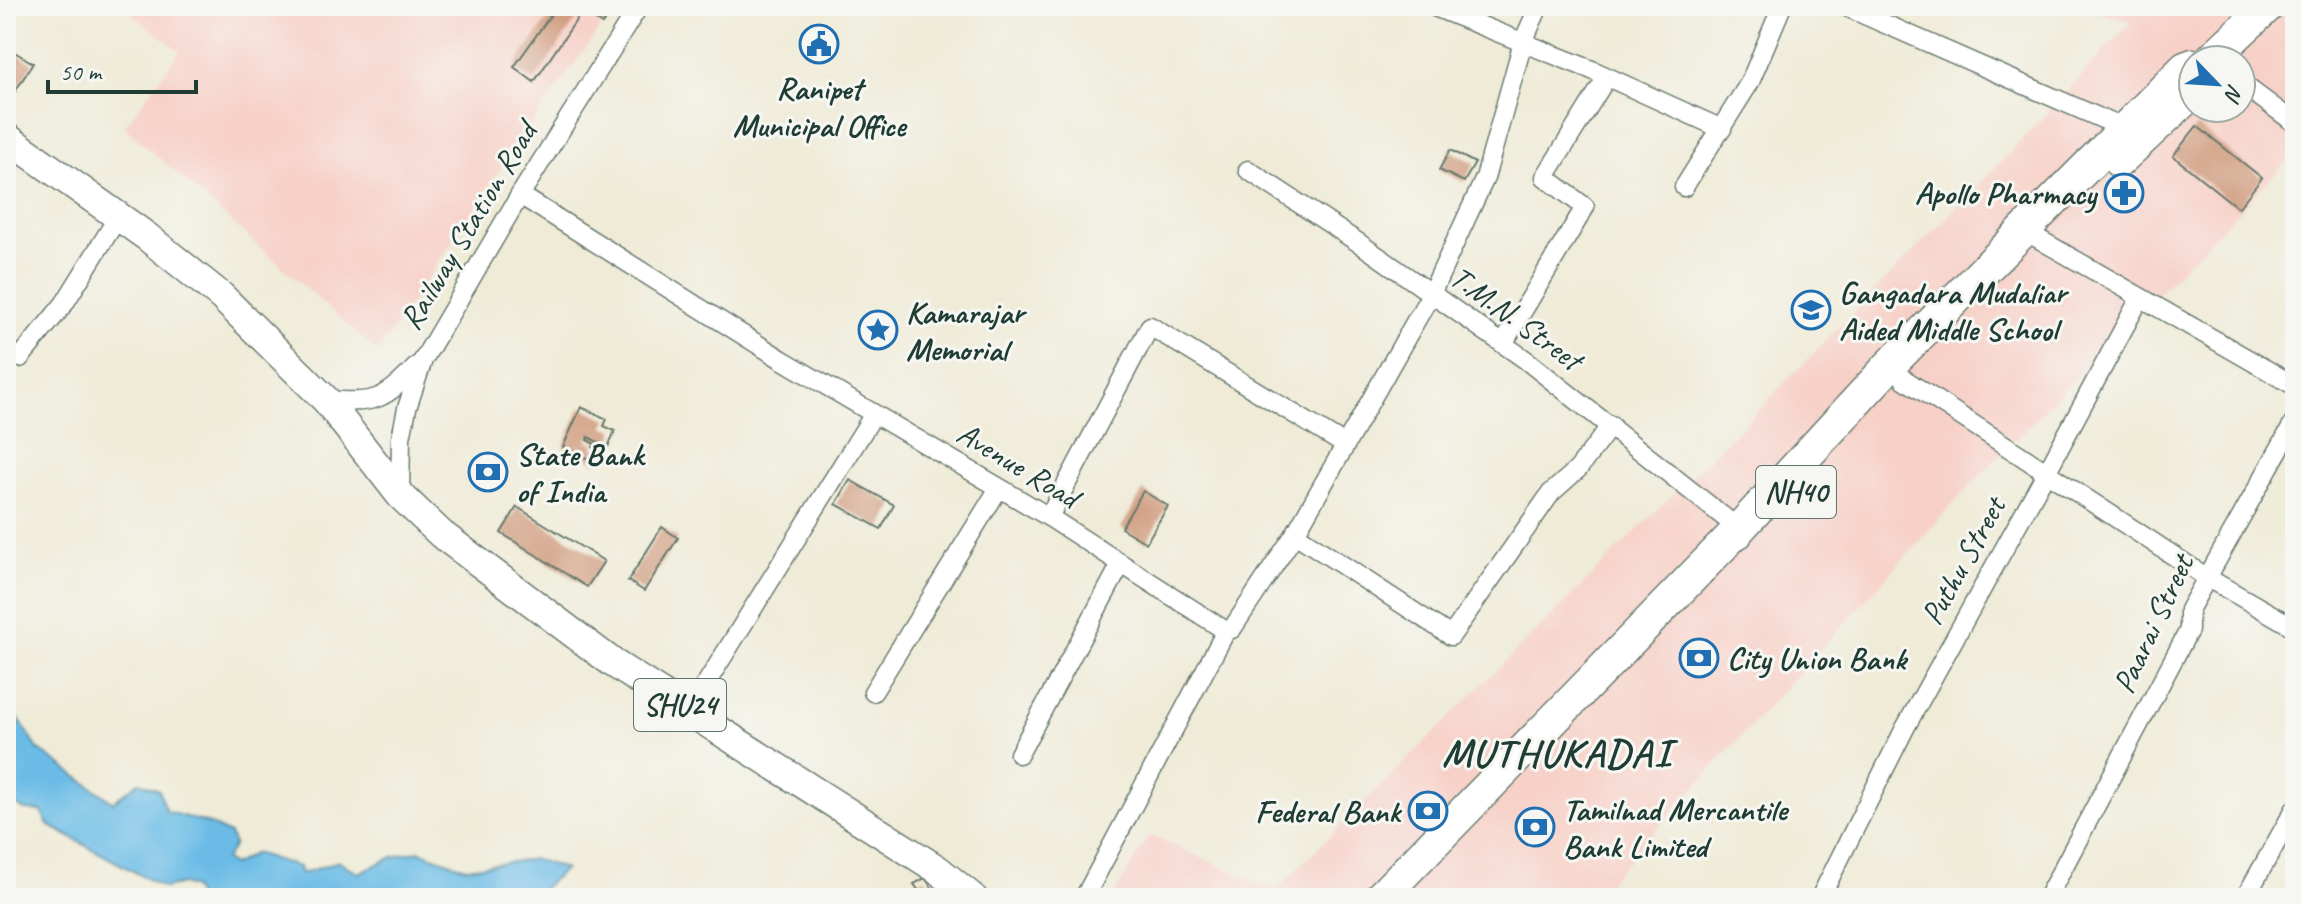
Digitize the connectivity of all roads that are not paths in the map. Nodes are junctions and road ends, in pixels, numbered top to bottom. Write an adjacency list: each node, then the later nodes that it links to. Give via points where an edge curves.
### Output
1 (639, 6): 19 (street, Railway Station Road)
2 (1432, 6): 7 (street)
3 (1539, 6): 7 (street)
4 (1782, 6): 15 (street, via 1750,82)
5 (1844, 6): 14 (street)
6 (2268, 6): 8 (highway)
7 (1523, 42): 10 (street); 22 (street, via 1485,178)
8 (2227, 44)
9 (2177, 76): 14 (highway, NH40)
10 (1607, 77): 15 (street); 24 (street, via 1545,177 1585,207)
11 (2257, 95): 13 (street)
12 (2177, 106): 21 (highway, NH40)
13 (2295, 123)
14 (2123, 128): 21 (highway, NH40)
15 (1722, 129): 18 (street)
16 (6, 137): 20 (main road, SHU24)
17 (1248, 170): 22 (street, T.M.N. Street)
18 (1684, 187)
19 (520, 195): 26 (street, Railway Station Road); 31 (street, Avenue Road)
20 (118, 217): 25 (street, via 64,304); 29 (main road, SHU24, via 221,296)
21 (2031, 233): 23 (street); 27 (highway, NH40); 30 (highway, NH40, via 1888,367)
22 (1431, 294): 24 (street, T.M.N. Street); 34 (street)
23 (2140, 298): 28 (street); 35 (street, Puthu Street)
24 (1503, 344): 33 (street, T.M.N. Street)
25 (20, 358)
26 (423, 360): 29 (street, via 393,391 373,401); 37 (street, Railway Station Road, via 401,438)
27 (1904, 379): 30 (highway, NH40); 35 (street)
28 (2295, 386)
29 (326, 400): 37 (main road, SHU24)
30 (1862, 411): 40 (highway, NH40)
31 (874, 414): 36 (street, Avenue Road); 46 (street)
32 (2295, 421): 42 (street, Paarai Street)
33 (1611, 425): 39 (street, via 1578,469 1551,493 1451,636); 40 (street, T.M.N. Street)
34 (1345, 445): 38 (street, via 1150,326); 39 (street)
35 (2046, 473): 42 (street); 53 (street, Puthu Street, via 1905,728)
36 (999, 488): 38 (street, Avenue Road); 45 (street)
37 (400, 495): 46 (main road, SHU24, via 441,534 613,663)
38 (1049, 517): 41 (street, Avenue Road)
39 (1295, 534): 44 (street)
40 (1742, 537): 51 (highway, NH40); 52 (highway, NH40)
41 (1121, 564): 44 (street, Avenue Road); 47 (street)
42 (2206, 577): 43 (street); 54 (street, Paarai Street, via 2189,610 2189,630)
43 (2295, 628)
44 (1226, 631): 50 (street)
45 (873, 692)
46 (689, 711): 49 (main road, SHU24, via 937,869)
47 (1019, 754)
48 (2295, 809): 55 (street)
49 (973, 898)
50 (1084, 898)
51 (1380, 898)
52 (1405, 898)
53 (1820, 898)
54 (2047, 898)
55 (2245, 898)

